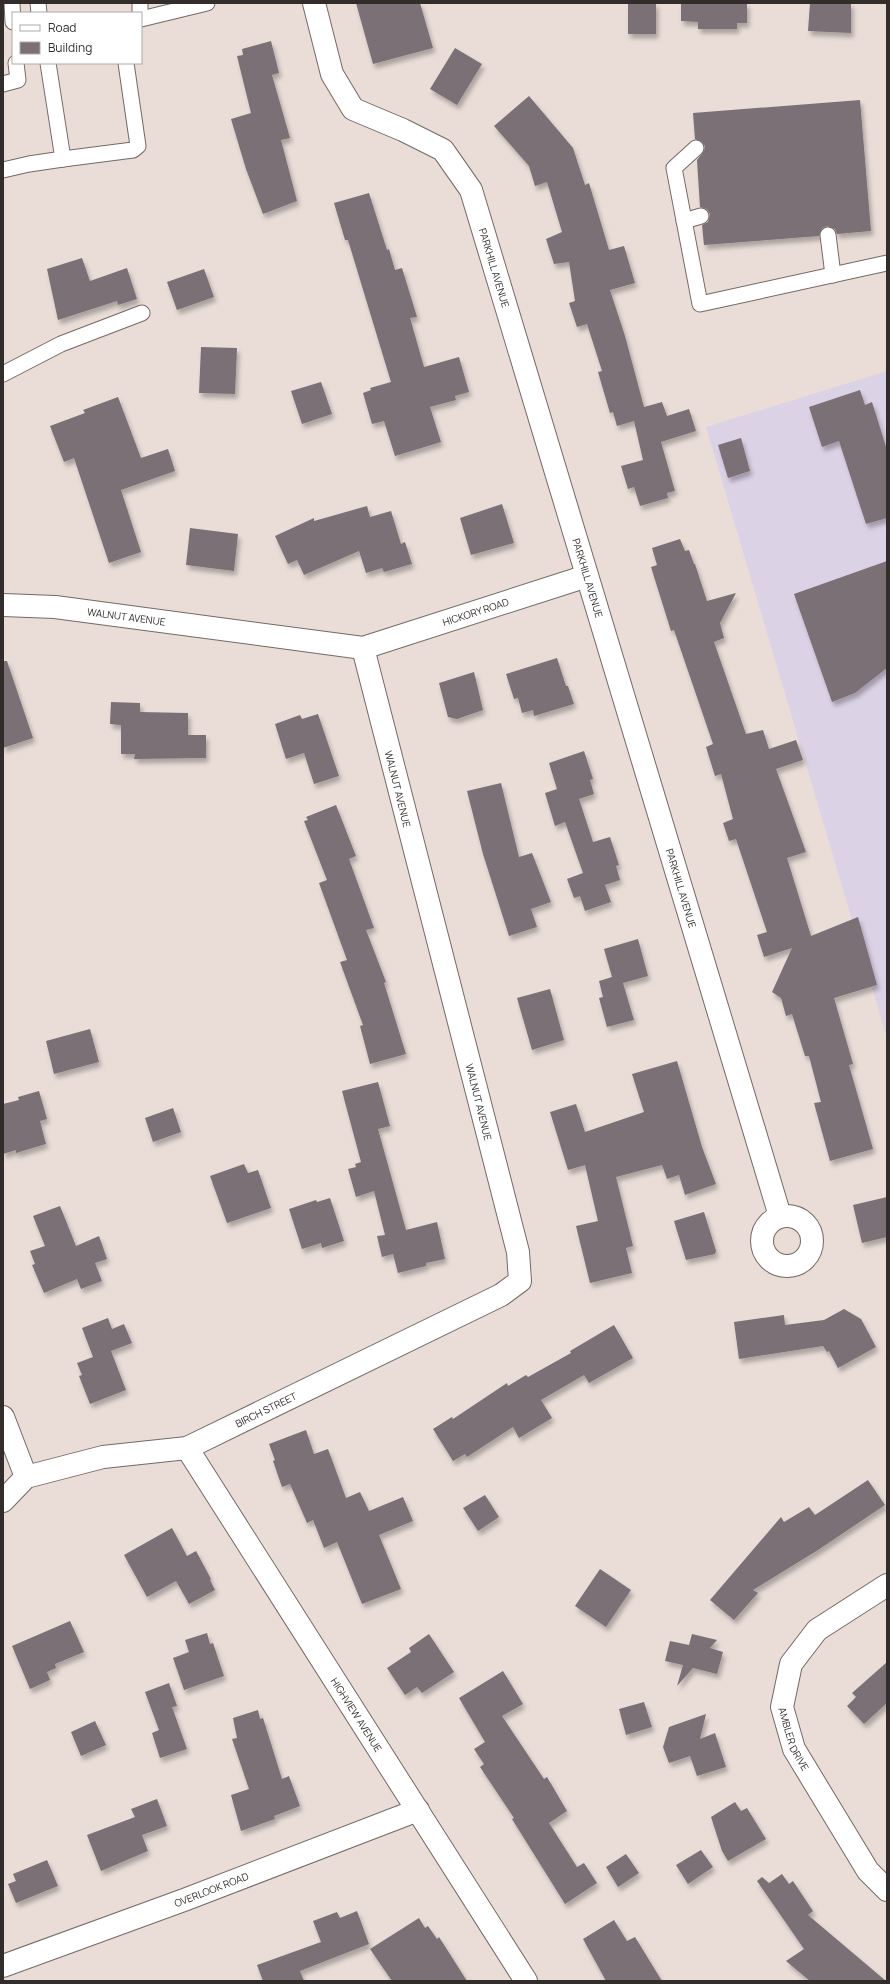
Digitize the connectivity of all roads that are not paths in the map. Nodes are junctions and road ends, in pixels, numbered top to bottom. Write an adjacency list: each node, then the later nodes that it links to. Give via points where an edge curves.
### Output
1 (207, 3): 3 (lane)
2 (314, 3): 18 (street, PARKHILL AVENUE, via 332,74 353,109 443,150 472,190)
3 (142, 19)
4 (16, 64): 7 (lane, via 18,80)
5 (48, 64): 9 (lane)
6 (126, 64): 9 (lane, via 138,146 133,150)
7 (3, 84)
8 (696, 148): 12 (lane, via 674,168)
9 (63, 158): 10 (lane)
10 (3, 170)
11 (701, 216): 12 (lane)
12 (684, 221): 15 (lane, via 700,304)
13 (828, 235): 15 (lane)
14 (887, 263): 15 (lane)
15 (833, 275)
16 (142, 313): 17 (lane, via 61,344)
17 (3, 374)
18 (587, 576): 20 (street, HICKORY ROAD); 21 (street, PARKHILL AVENUE)
19 (3, 605): 20 (street, WALNUT AVENUE, via 55,607)
20 (363, 648): 22 (street, WALNUT AVENUE, via 518,1252)
21 (780, 1216)
22 (520, 1281): 24 (street, BIRCH STREET, via 494,1299)
23 (3, 1418): 25 (street)
24 (187, 1448): 25 (street, BIRCH STREET, via 103,1457); 28 (street, HIGHVIEW AVENUE)
25 (26, 1477): 26 (street)
26 (3, 1501)
27 (887, 1585): 29 (street, AMBLER DRIVE, via 817,1630 791,1664 782,1707 794,1749 868,1871)
28 (418, 1810): 30 (street, OVERLOOK ROAD); 31 (street, HIGHVIEW AVENUE)
29 (887, 1890)
30 (3, 1966)
31 (526, 1981)

